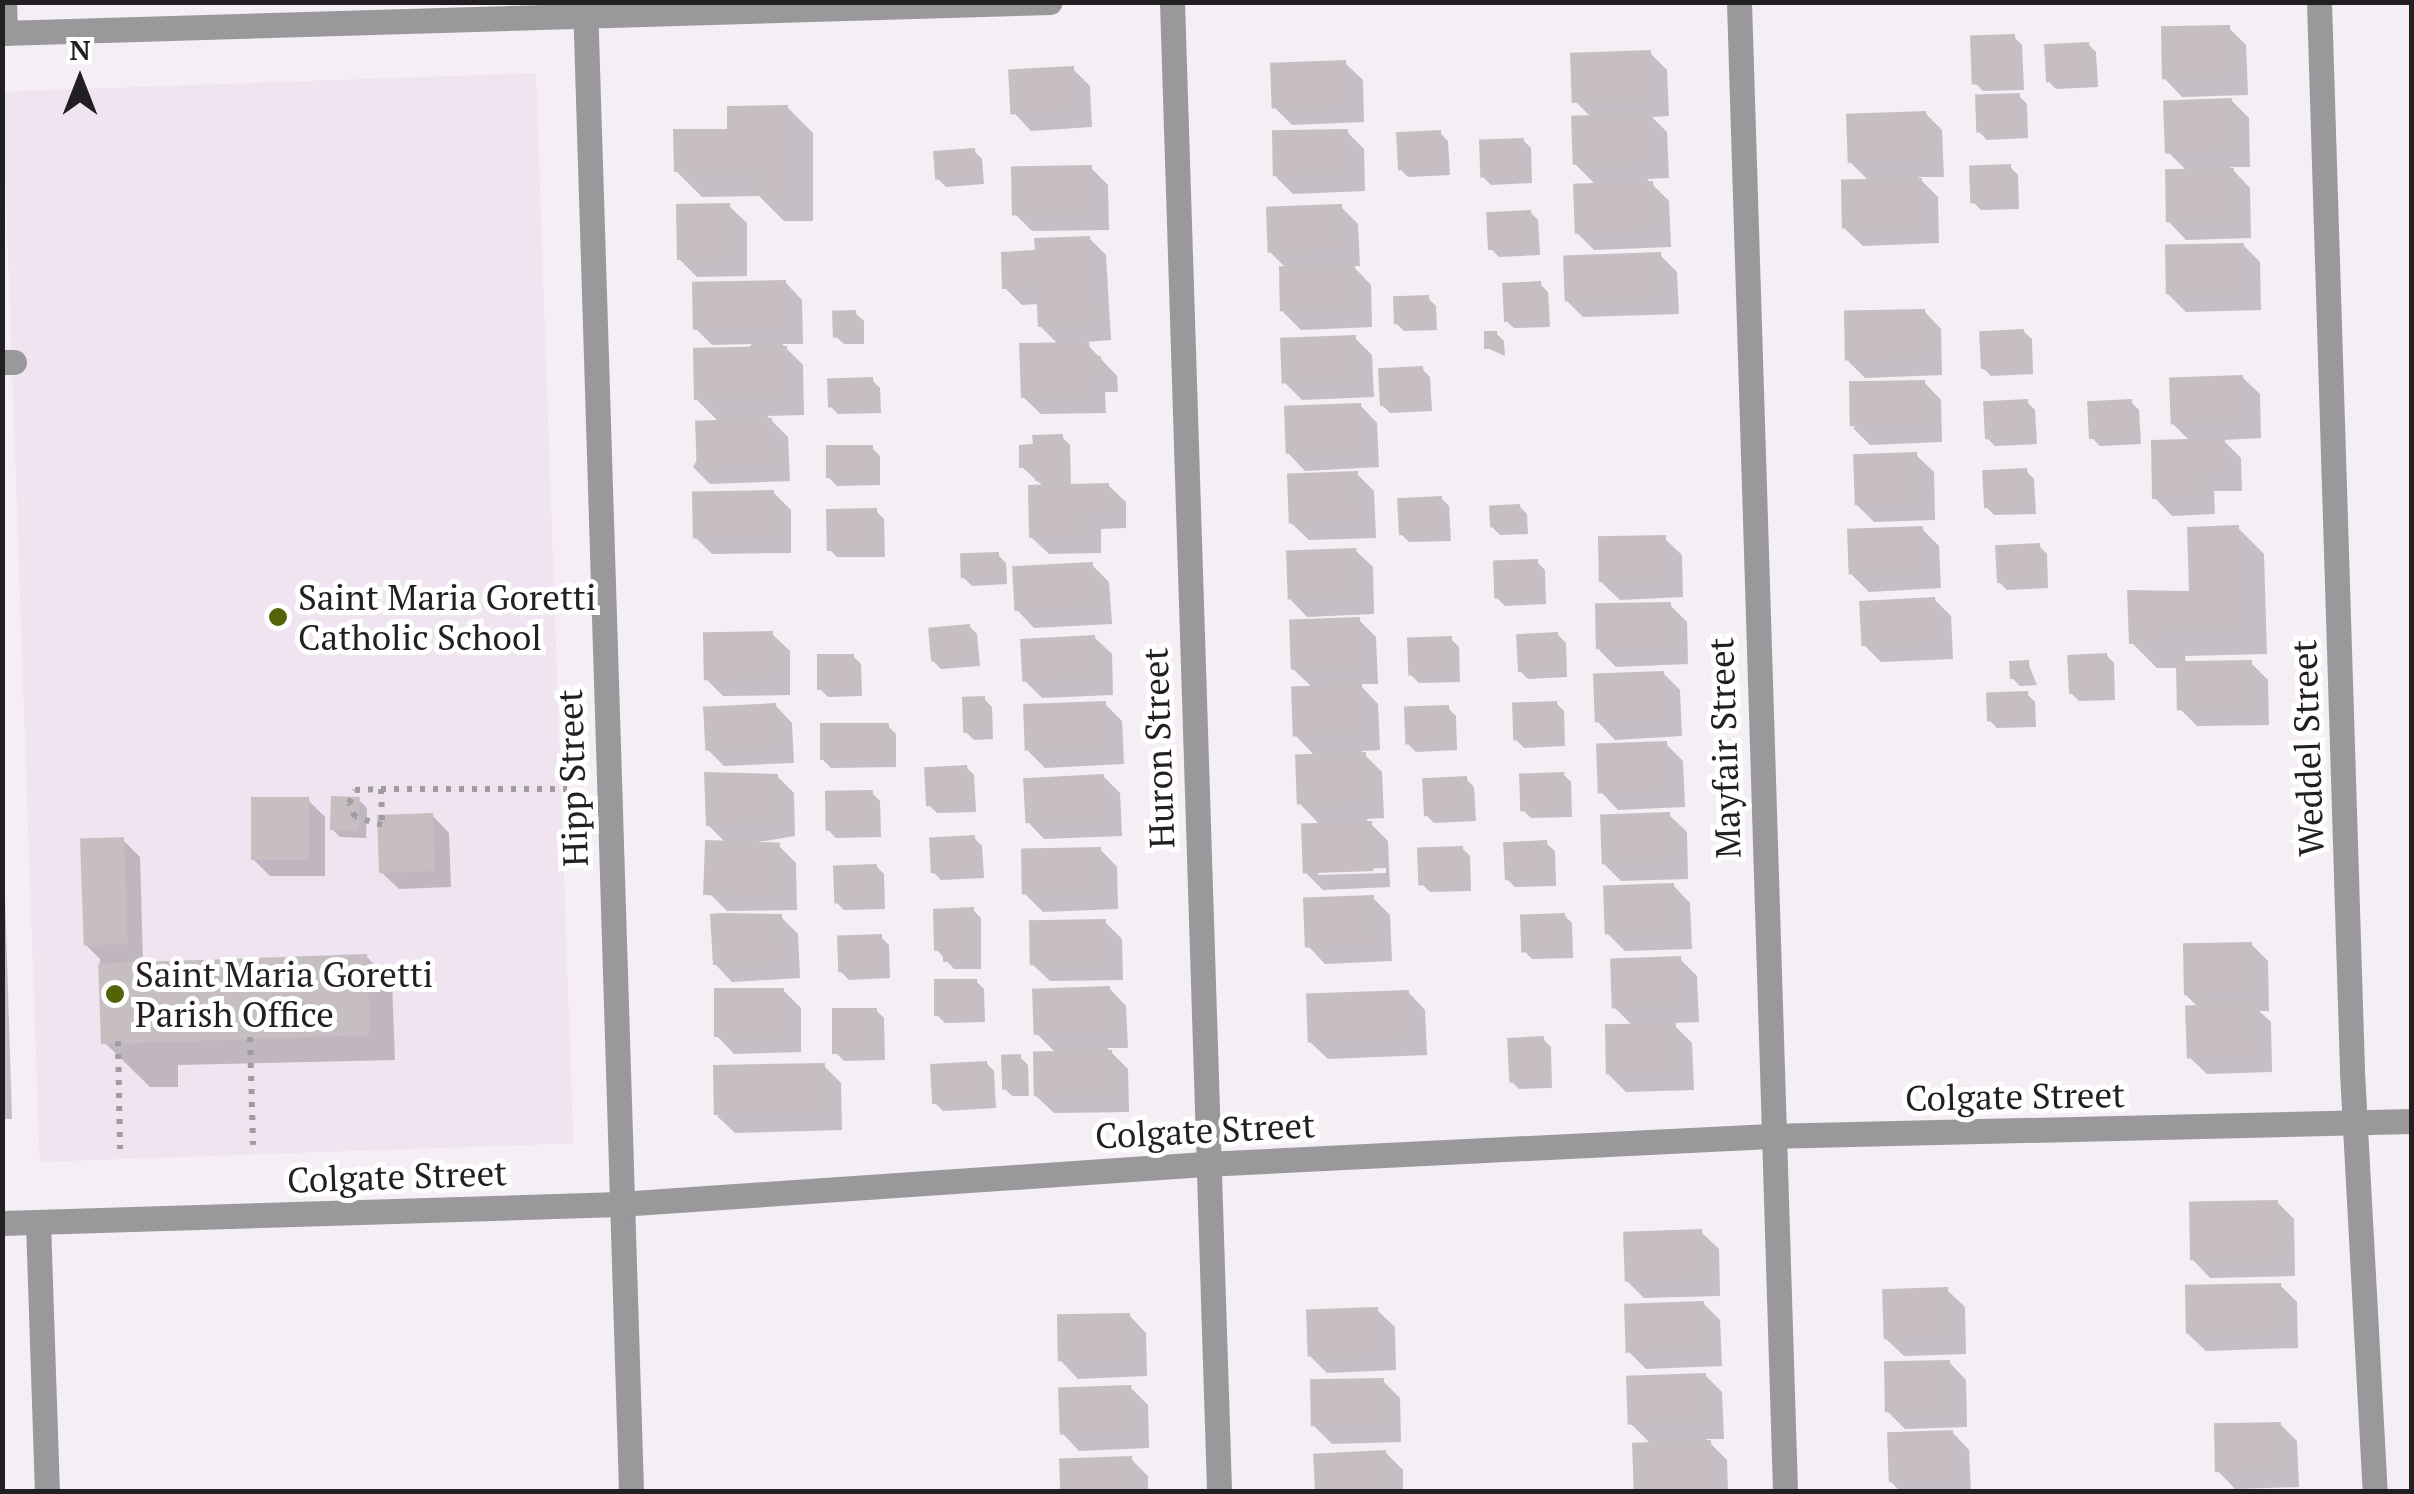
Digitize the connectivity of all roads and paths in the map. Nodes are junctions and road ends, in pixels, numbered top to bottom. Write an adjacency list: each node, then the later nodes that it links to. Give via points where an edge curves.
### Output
1 (4, 2): 7 (street)
2 (1050, 2): 6 (street)
3 (1172, 2): 17 (street, Huron Street)
4 (1739, 2): 14 (street, Mayfair Street)
5 (2319, 2): 13 (street, Weddel Street)
6 (585, 11): 7 (street); 18 (street, Hipp Street)
7 (4, 33)
8 (382, 789): 8 (path, via 351,794 355,817 382,825); 9 (path)
9 (567, 789)
10 (250, 1038): 15 (path)
11 (118, 1040): 16 (path)
12 (2412, 1121): 13 (street, Colgate Street)
13 (2359, 1122): 14 (street, Colgate Street); 25 (street, Weddel Street)
14 (1770, 1136): 17 (street, Colgate Street); 24 (street, Mayfair Street)
15 (253, 1145)
16 (120, 1149)
17 (1205, 1164): 18 (street, Colgate Street); 23 (street, Huron Street)
18 (619, 1204): 19 (street, Colgate Street); 22 (street, Hipp Street)
19 (38, 1222): 20 (street, Colgate Street); 21 (street)
20 (2, 1223)
21 (47, 1492)
22 (630, 1492)
23 (1219, 1492)
24 (1785, 1492)
25 (2375, 1492)

